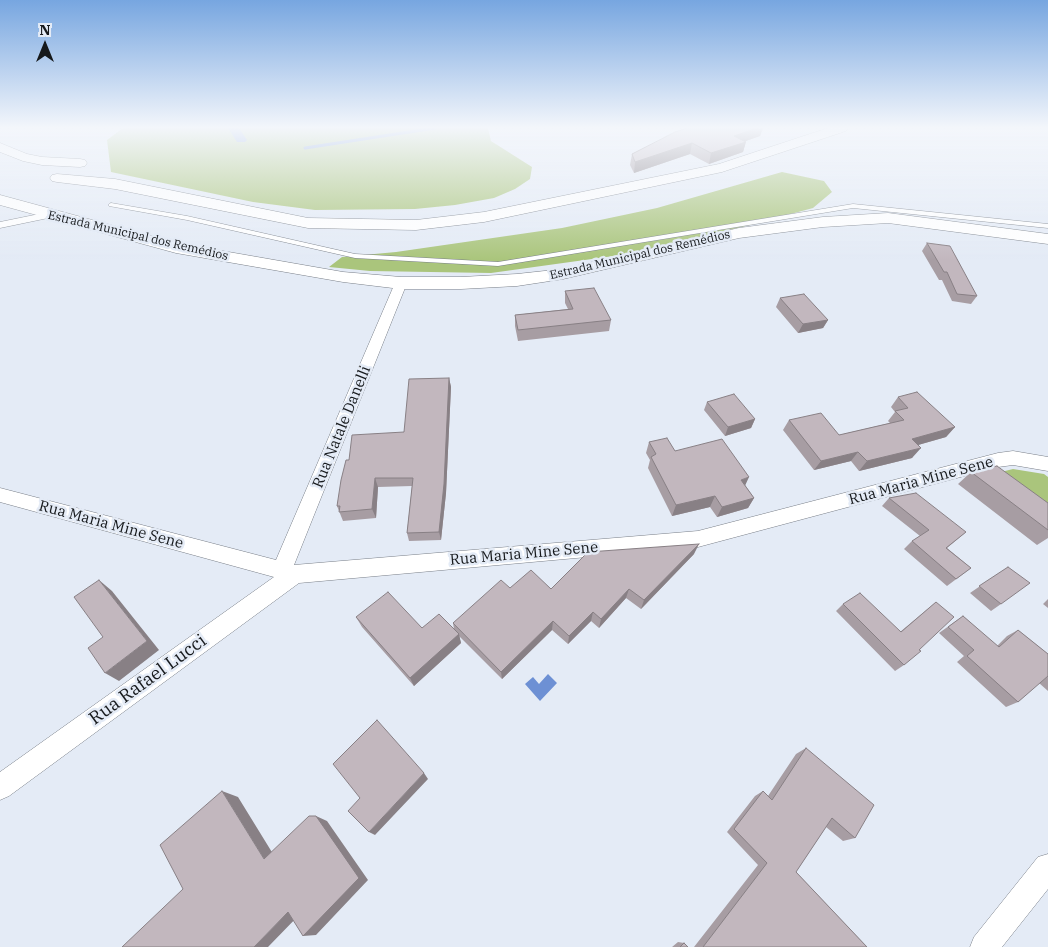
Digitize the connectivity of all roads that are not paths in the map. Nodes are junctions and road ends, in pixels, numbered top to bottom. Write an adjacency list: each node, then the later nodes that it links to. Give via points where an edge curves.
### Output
1 (41, 172): 5 (street)
2 (81, 172): 5 (street)
3 (93, 172): 6 (street, via 96,178)
4 (703, 172): 6 (street, via 484,217 362,226 277,218)
5 (53, 177): 6 (street)
6 (115, 184)
7 (0, 200): 9 (street, Estrada Municipal dos Remédios)
8 (111, 205): 11 (lane, via 186,218 355,256 498,264 853,206)
9 (49, 215): 10 (street); 13 (street, Estrada Municipal dos Remédios, via 221,257)
10 (0, 225)
11 (1048, 226)
12 (1048, 238): 13 (street, Estrada Municipal dos Remédios, via 888,218 840,220 739,233 563,274 517,280)
13 (401, 283): 16 (street, Rua Natale Danelli)
14 (1048, 464): 16 (street, Rua Maria Mine Sene, via 1013,458 998,460 698,539)
15 (0, 495): 16 (street, Rua Maria Mine Sene)
16 (289, 572): 17 (street, Rua Rafael Lucci)
17 (0, 787)
18 (1048, 868): 19 (street)
19 (984, 947)

